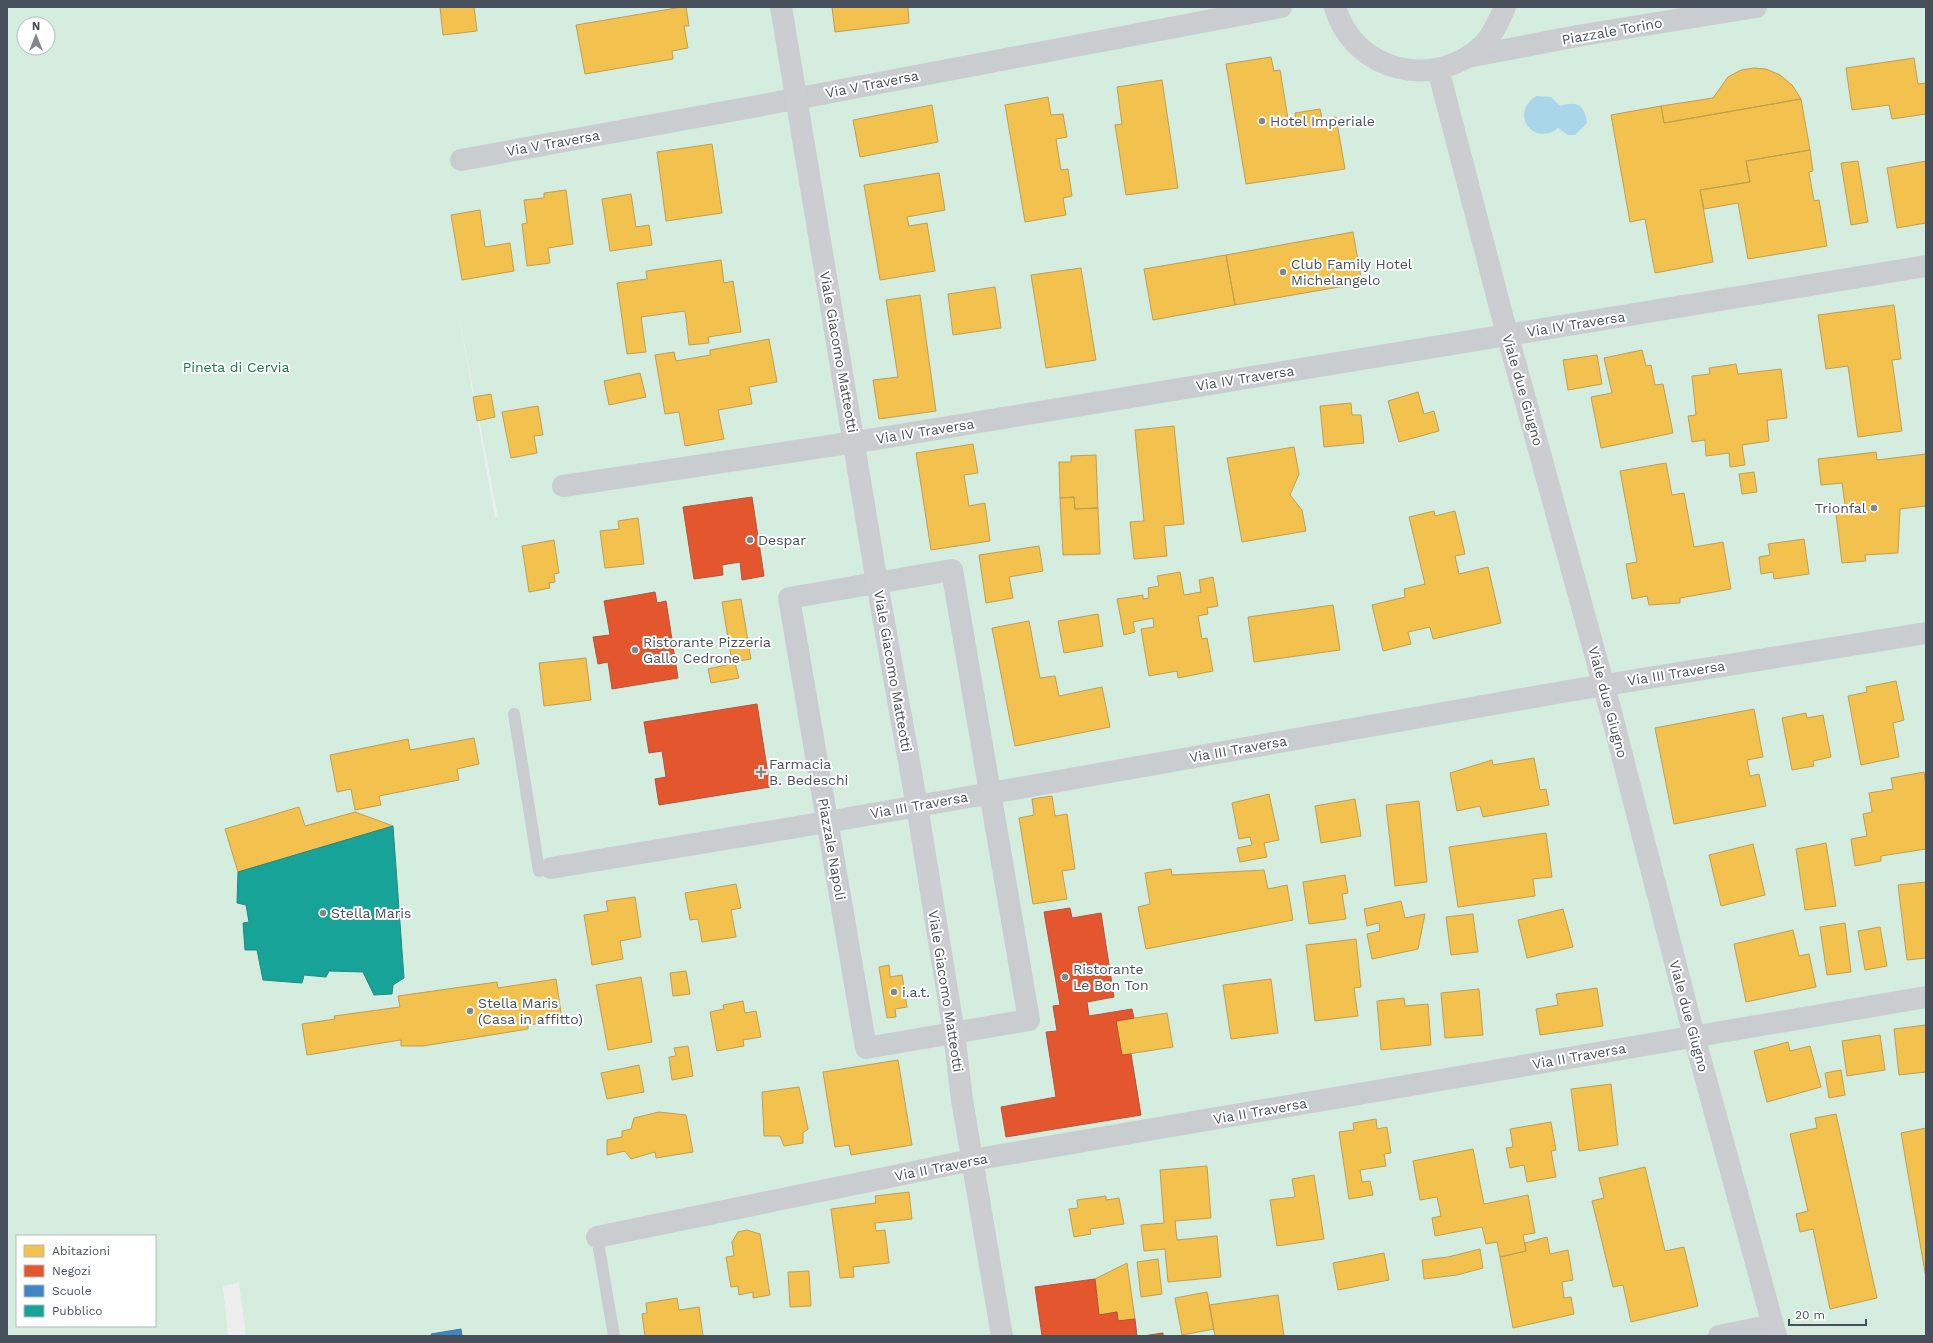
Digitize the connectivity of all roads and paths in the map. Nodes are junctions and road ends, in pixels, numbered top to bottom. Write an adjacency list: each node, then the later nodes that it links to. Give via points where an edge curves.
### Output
1 (781, 7): 8 (street, Viale Giacomo Matteotti)
2 (1282, 7): 8 (street, Via V Traversa)
3 (1335, 7): 7 (street, via 1348,35 1362,50 1378,61 1397,69)
4 (1505, 7): 6 (street, via 1497,26 1484,43)
5 (1756, 7): 6 (street, Piazzale Torino)
6 (1468, 57): 7 (street, via 1454,65)
7 (1438, 69): 11 (street, Viale due Giugno)
8 (797, 99): 9 (street, Via V Traversa); 12 (street, Viale Giacomo Matteotti)
9 (461, 160)
10 (1926, 266): 11 (street, Via IV Traversa)
11 (1508, 335): 12 (street, Via IV Traversa); 16 (street, Viale due Giugno)
12 (855, 442): 13 (street, Via IV Traversa); 14 (street, Viale Giacomo Matteotti)
13 (563, 486)
14 (877, 582): 18 (street, Piazzale Napoli, via 952,570); 19 (street, Viale Giacomo Matteotti); 20 (street, Piazzale Napoli, via 789,598)
15 (1926, 632): 16 (street, Via III Traversa)
16 (1604, 685): 18 (street, Via III Traversa); 24 (street, Viale due Giugno)
17 (514, 714): 21 (lane, via 538,871)
18 (990, 793): 19 (street, Via III Traversa); 23 (street, Piazzale Napoli, via 1029,1020)
19 (917, 806): 20 (street, Via III Traversa); 23 (street, Viale Giacomo Matteotti)
20 (827, 822): 21 (street, Via III Traversa); 23 (street, Piazzale Napoli, via 866,1048)
21 (552, 868)
22 (1926, 997): 24 (street, Via II Traversa)
23 (954, 1033): 25 (street, Viale Giacomo Matteotti)
24 (1694, 1036): 25 (street, Via II Traversa); 27 (street, Viale due Giugno)
25 (972, 1160): 26 (street, Via II Traversa); 29 (street, Viale Giacomo Matteotti)
26 (597, 1237): 28 (lane)
27 (1774, 1330): 30 (street)
28 (614, 1336)
29 (1002, 1336)
30 (1719, 1336)

